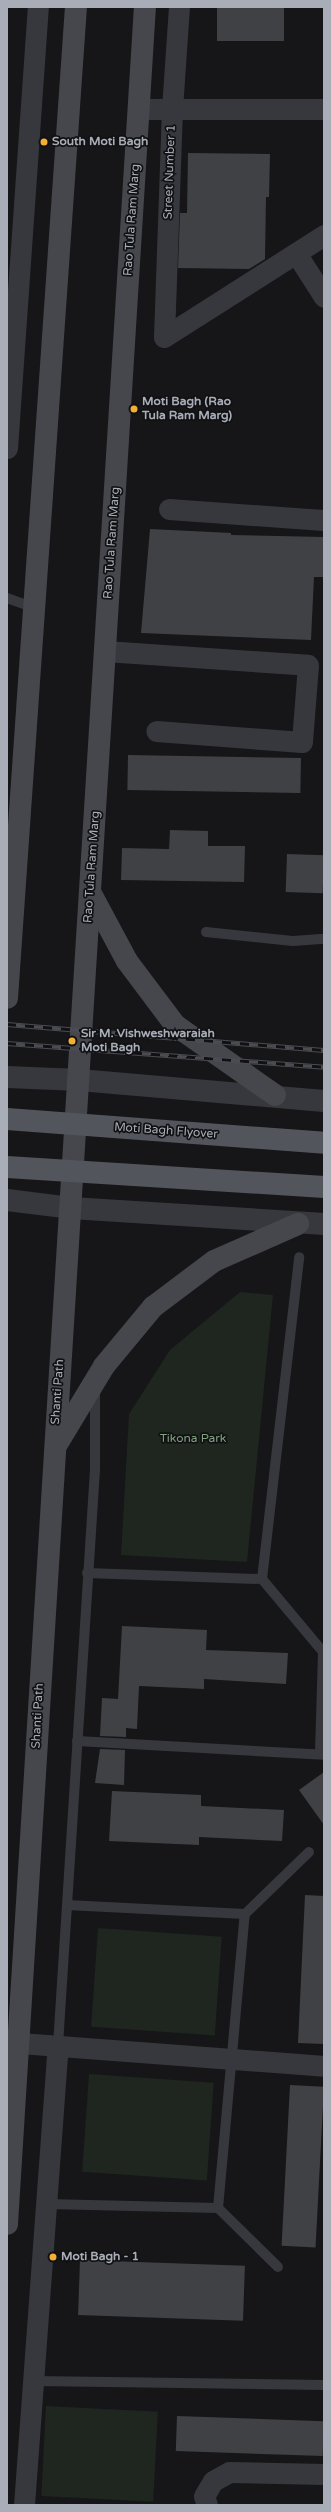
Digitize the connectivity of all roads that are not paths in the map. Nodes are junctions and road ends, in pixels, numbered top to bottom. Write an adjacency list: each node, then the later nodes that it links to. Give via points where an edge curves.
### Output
1 (38, 7): 9 (street)
2 (76, 7): 16 (main road)
3 (146, 7): 5 (main road, Rao Tula Ram Marg)
4 (179, 7): 6 (street, Street Number 1)
5 (139, 109): 6 (street); 17 (main road, Rao Tula Ram Marg)
6 (172, 109): 7 (street); 10 (street, Street Number 1, via 164,337)
7 (324, 109)
8 (324, 235): 10 (street)
9 (13, 253): 12 (street)
10 (296, 253): 11 (street)
11 (324, 297)
12 (7, 448)
13 (170, 509): 14 (street)
14 (324, 520)
15 (7, 598): 16 (lane)
16 (34, 608): 19 (main road)
17 (106, 651): 18 (street, via 308,666 302,742); 20 (main road, Rao Tula Ram Marg)
18 (156, 731)
19 (11, 891): 23 (main road)
20 (90, 892): 25 (main road, Rao Tula Ram Marg); 26 (main road, via 127,961 175,1025)
21 (206, 932): 22 (lane, via 293,941)
22 (324, 938)
23 (7, 998)
24 (7, 1077): 25 (street)
25 (79, 1080): 26 (street); 33 (main road, Rao Tula Ram Marg)
26 (275, 1095): 27 (street)
27 (324, 1101)
28 (7, 1119): 29 (main road, Moti Bagh Flyover, bridge)
29 (324, 1143)
30 (7, 1167): 31 (main road, bridge)
31 (324, 1187)
32 (7, 1200): 33 (street)
33 (71, 1208): 34 (street); 38 (main road, Shanti Path)
34 (298, 1224): 35 (street); 37 (main road, via 214,1261 153,1307)
35 (324, 1224)
36 (299, 1257): 40 (lane)
37 (94, 1380): 38 (main road); 39 (lane, via 95,1469)
38 (53, 1450): 47 (main road, Shanti Path)
39 (87, 1572): 40 (lane); 42 (lane)
40 (262, 1579): 41 (lane)
41 (324, 1652): 43 (lane)
42 (77, 1742): 43 (lane); 45 (lane)
43 (323, 1753)
44 (309, 1852): 46 (lane)
45 (67, 1905): 46 (lane); 48 (lane)
46 (245, 1914): 49 (lane)
47 (20, 2042): 48 (street); 53 (main road, Shanti Path)
48 (58, 2045): 49 (street); 51 (street)
49 (232, 2058): 50 (street); 52 (lane)
50 (324, 2066)
51 (47, 2204): 52 (lane); 55 (street)
52 (218, 2208): 54 (lane)
53 (7, 2224)
54 (278, 2267)
55 (33, 2381): 56 (lane); 58 (street)
56 (324, 2385)
57 (324, 2474): 59 (street, via 229,2472 213,2481 204,2496)
58 (24, 2505)
59 (207, 2505)

